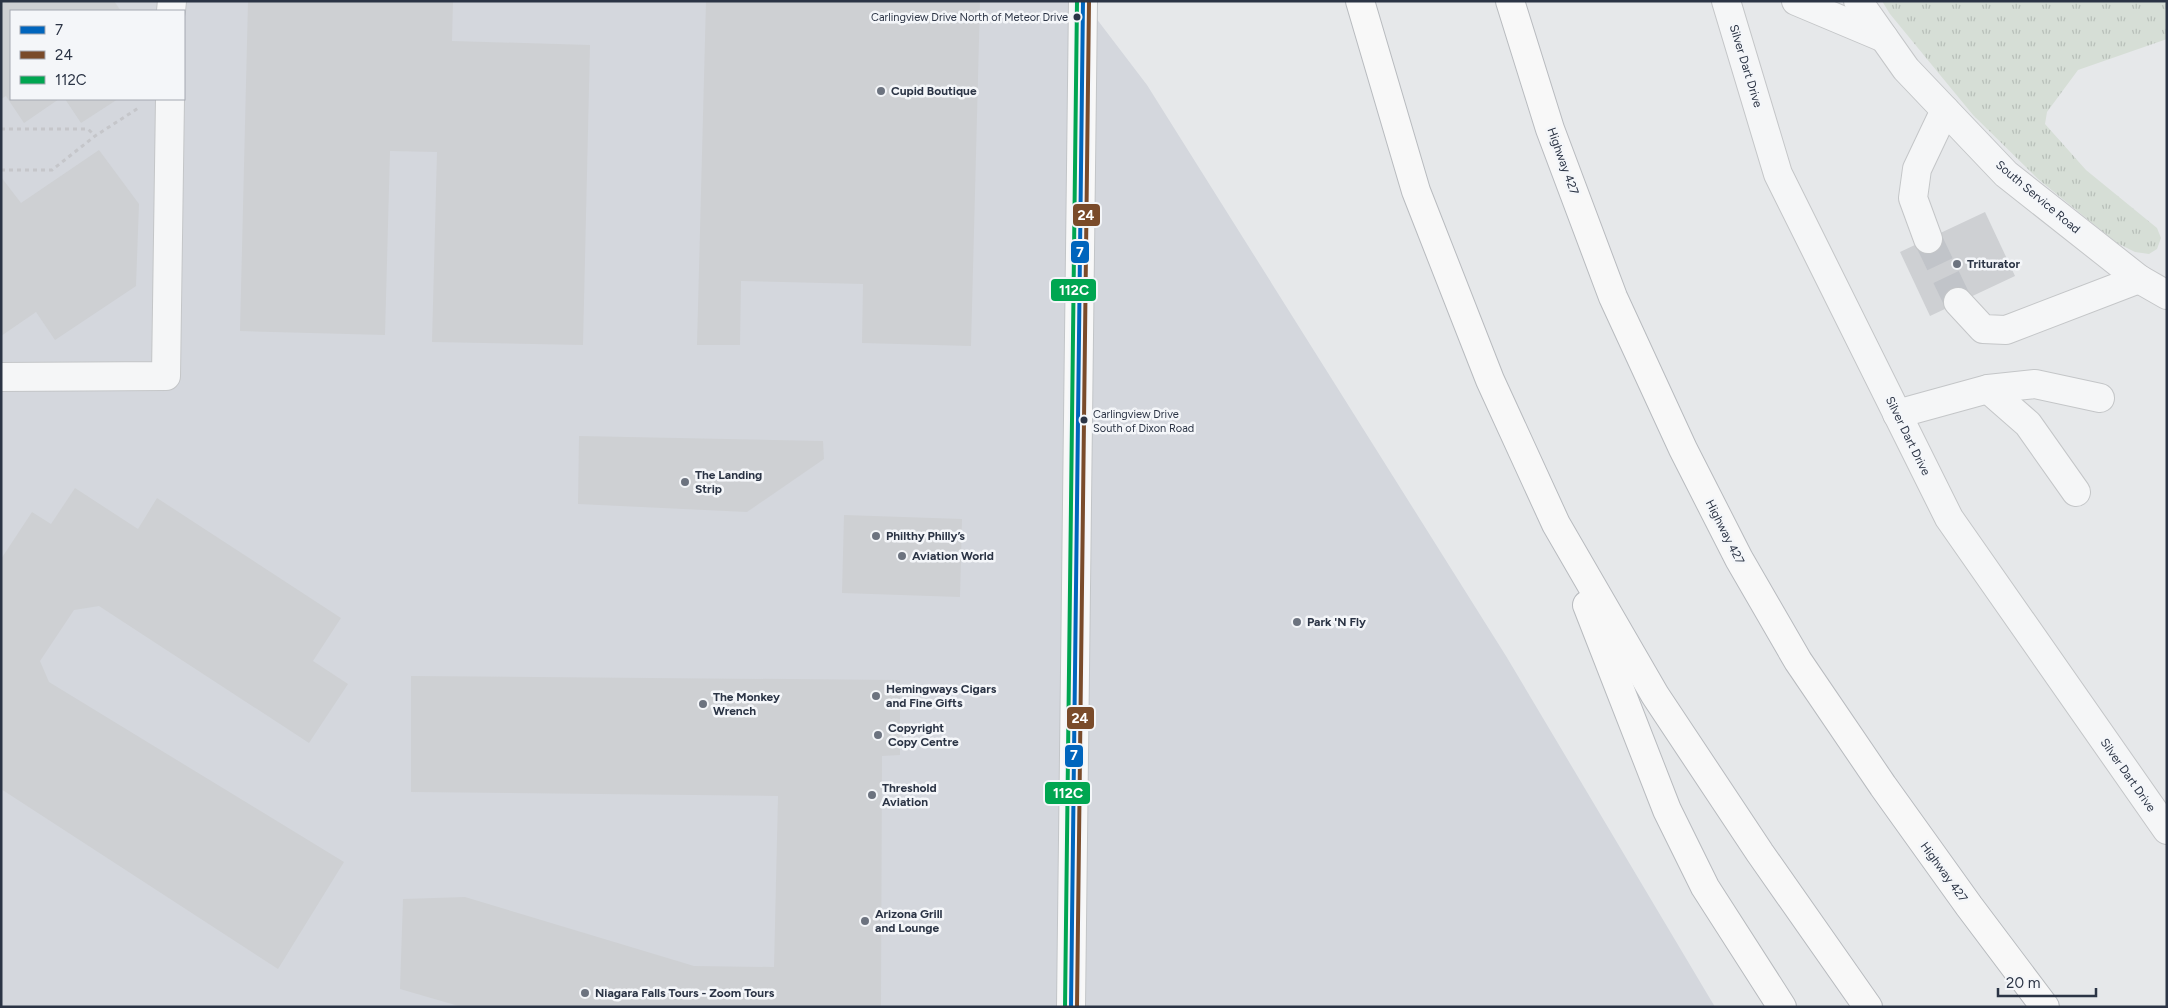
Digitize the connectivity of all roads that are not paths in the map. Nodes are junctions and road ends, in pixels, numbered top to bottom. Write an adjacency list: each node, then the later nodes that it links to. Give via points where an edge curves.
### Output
1 (1083, 1): 22 (main road)
2 (1360, 1): 19 (main road, via 1416,191 1490,380)
3 (1510, 1): 21 (main road, Highway 427, via 1550,129 1614,297 1682,449 1739,559 1798,661)
4 (1726, 1): 17 (street, Silver Dart Drive, via 1778,174)
5 (1796, 1): 7 (street)
6 (1858, 1): 7 (street, South Service Road)
7 (1884, 38): 9 (street, South Service Road, via 1906,69)
8 (170, 100): 14 (street, via 166,376)
9 (1945, 110): 10 (street, via 1917,169 1913,198); 11 (street, South Service Road, via 2006,174)
10 (1928, 239)
11 (2139, 278): 12 (street, South Service Road); 13 (street, via 2006,330 1983,329)
12 (2167, 295)
13 (1958, 302)
14 (1, 377)
15 (1988, 389): 16 (street, via 2036,384); 17 (street); 18 (street, via 2028,424)
16 (2100, 398)
17 (1897, 414): 20 (street, Silver Dart Drive, via 1948,518)
18 (2076, 492)
19 (1556, 524): 23 (main road, via 1667,810 1705,887); 24 (main road, via 1655,695)
20 (2167, 830)
21 (1969, 906): 25 (main road, Highway 427); 26 (main road)
22 (1071, 1007)
23 (1782, 1007)
24 (1868, 1007)
25 (2045, 1007)
26 (2058, 1007)

